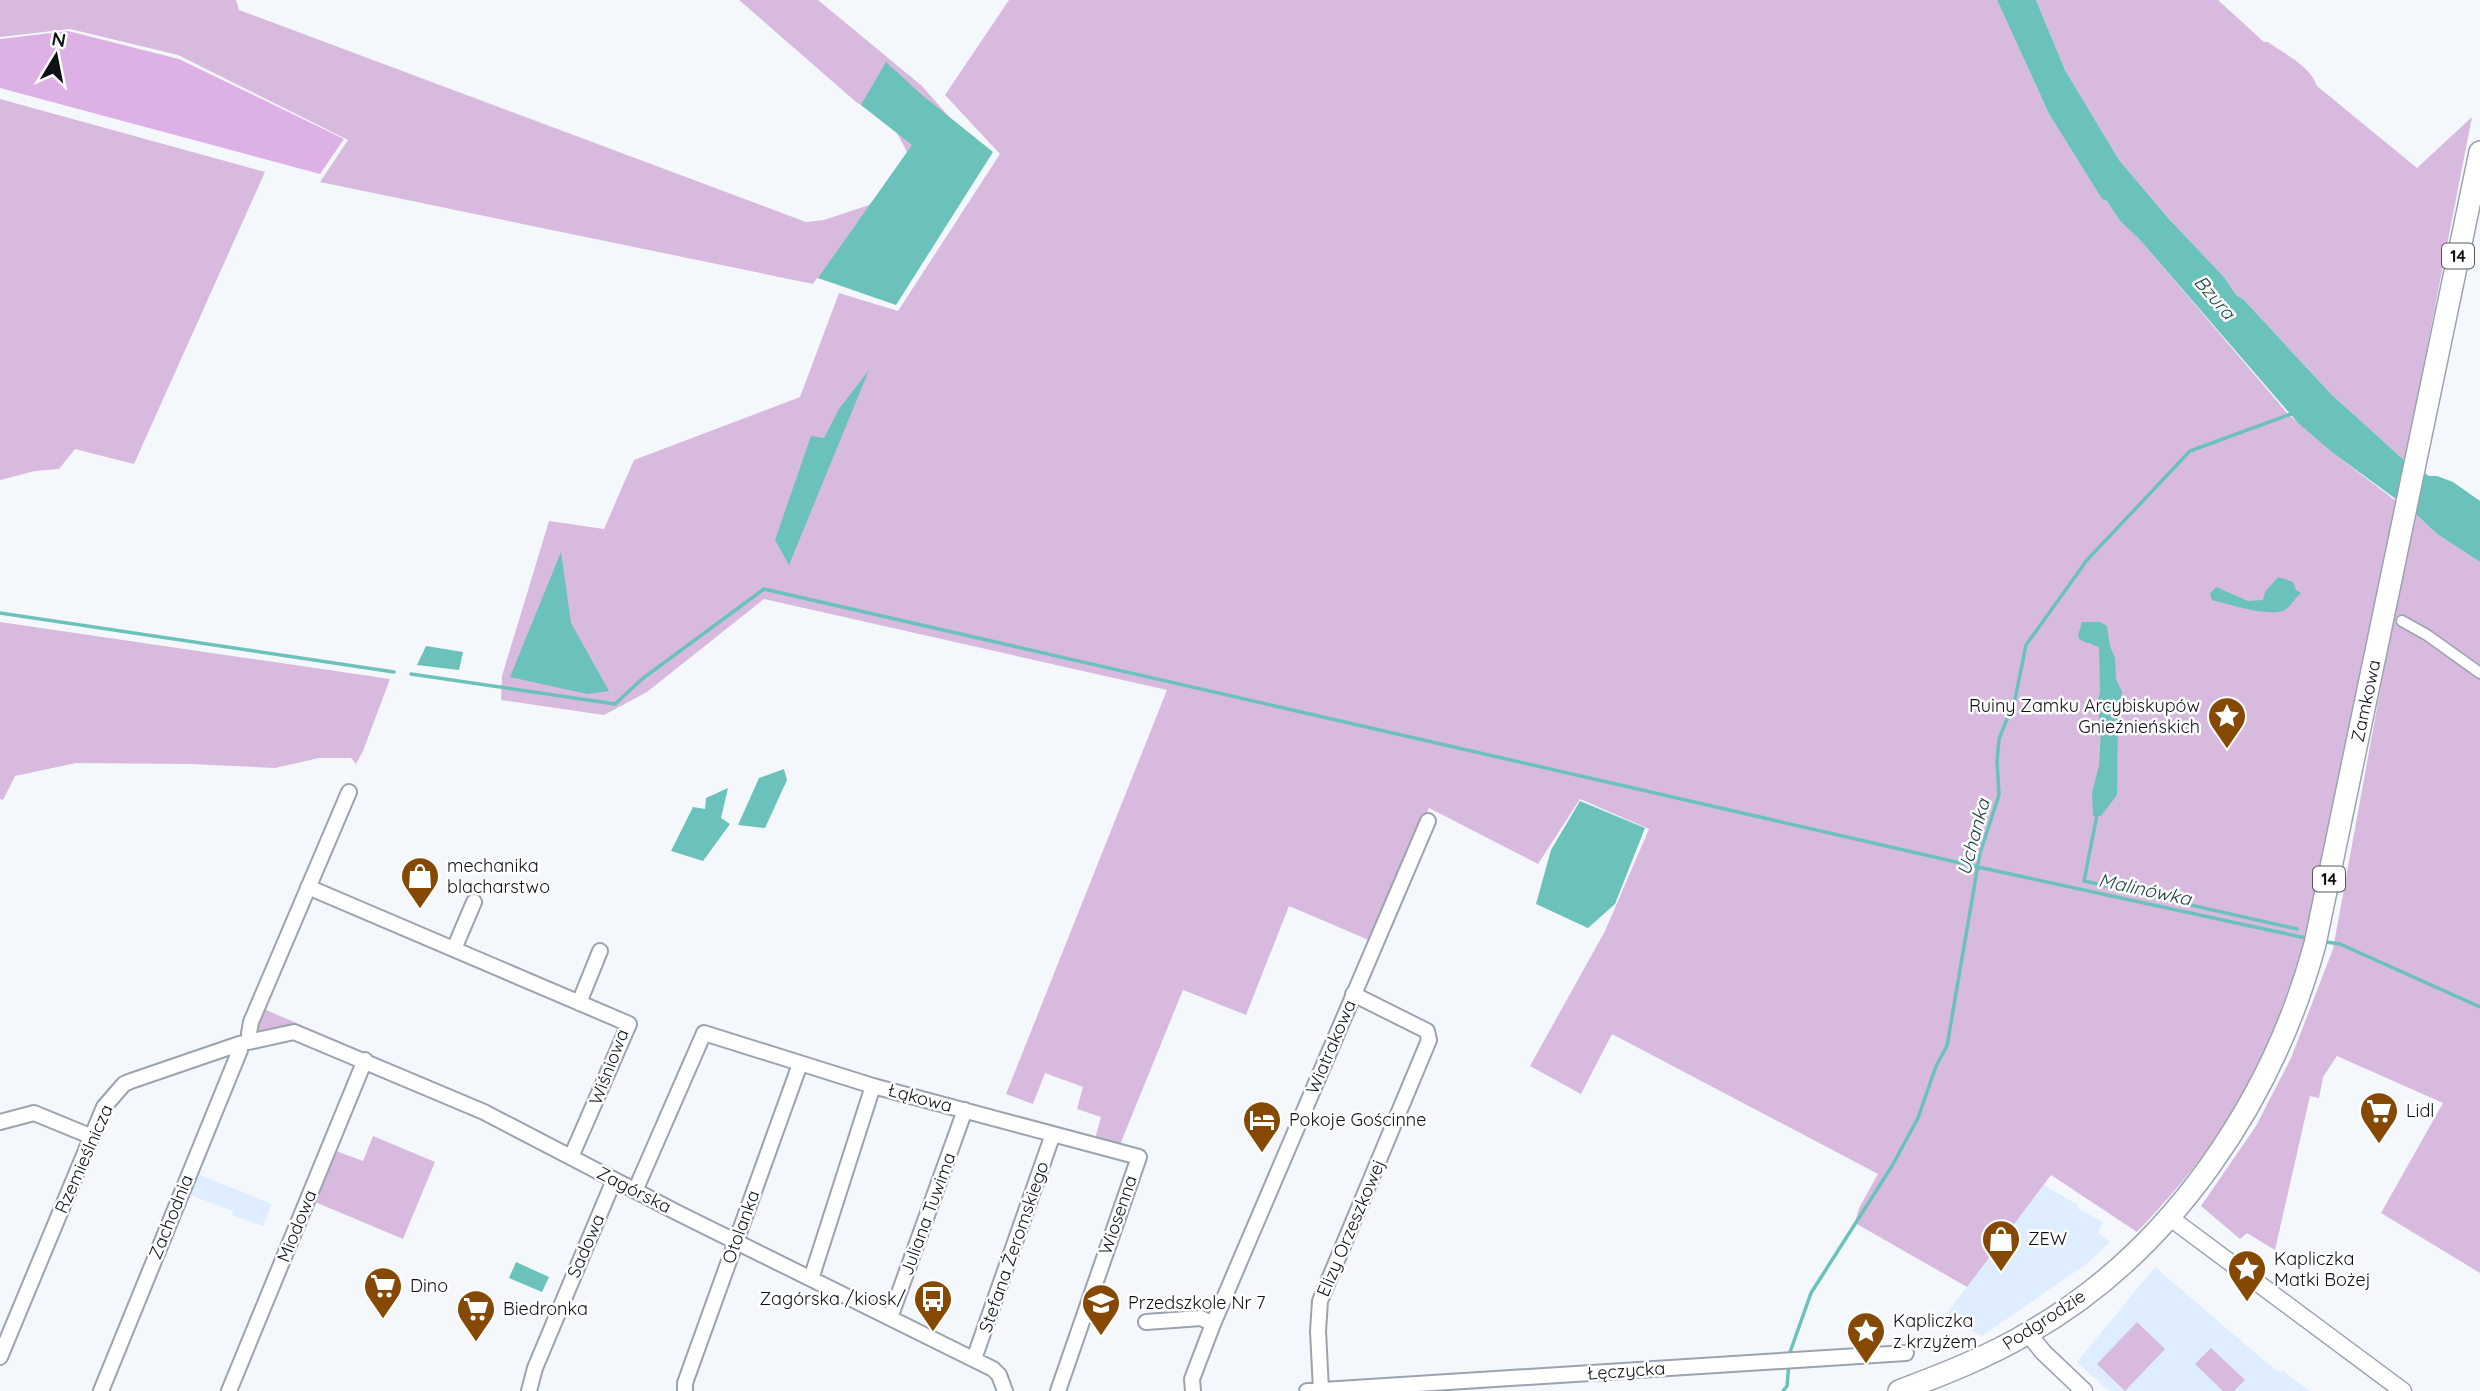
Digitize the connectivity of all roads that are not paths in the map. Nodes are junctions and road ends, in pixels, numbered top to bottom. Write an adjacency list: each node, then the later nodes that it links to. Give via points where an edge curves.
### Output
1 (2480, 152): 24 (main road, Zamkowa / 14, via 2315,944 2277,1052 2244,1115)
2 (2402, 621): 3 (street)
3 (2480, 673)
4 (349, 792): 6 (street, Zachodnia)
5 (1428, 821): 10 (street, Wiatrakowa)
6 (308, 887): 8 (street, Wiśniowa); 12 (street, Zachodnia)
7 (474, 902): 8 (street)
8 (454, 949): 11 (street, Wiśniowa)
9 (600, 951): 11 (street)
10 (1353, 994): 29 (street, Wiatrakowa); 34 (street, Elizy Orzeszkowej, via 1427,1031 1429,1041 1320,1301)
11 (579, 1003): 20 (street, Wiśniowa, via 629,1024)
12 (245, 1042): 13 (street, Zagórska, via 294,1032); 19 (street, Rzemieślnicza, via 124,1084 104,1107); 35 (street, Zachodnia)
13 (365, 1060): 20 (street, Zagórska, via 484,1112); 36 (street, Miodowa)
14 (800, 1064): 15 (street, Łąkowa); 23 (street, Łąkowa, via 704,1033); 25 (street, Otolanka)
15 (873, 1086): 16 (street, Łąkowa); 26 (street)
16 (965, 1110): 18 (street, Łąkowa); 27 (street, Juliana Tuwima)
17 (0, 1122): 19 (street, via 34,1113)
18 (1053, 1134): 21 (street, Łąkowa); 33 (street, Stefana Żeromskiego)
19 (90, 1136): 32 (street, Rzemieślnicza)
20 (571, 1157): 22 (street, Zagórska)
21 (1139, 1157): 40 (street, Wiosenna)
22 (614, 1180): 23 (street, Zagórska); 37 (street, Sadowa)
23 (635, 1191): 25 (street, Zagórska)
24 (2169, 1217): 30 (main road, Podgrodzie / 14, via 2108,1275); 44 (street)
25 (735, 1242): 26 (street, Zagórska); 38 (street, Otolanka)
26 (811, 1279): 27 (street, Zagórska)
27 (890, 1318): 33 (street, Zagórska)
28 (1146, 1322): 29 (street, via 1201,1318)
29 (1213, 1324): 41 (street, Wiatrakowa, via 1192,1379)
30 (2028, 1333): 42 (main road, Podgrodzie / 14, via 1956,1370); 43 (street)
31 (1906, 1353): 34 (street, Łęczycka)
32 (0, 1357)
33 (974, 1359): 39 (street, Zagórska, via 999,1375)
34 (1314, 1390)
35 (101, 1391)
36 (229, 1391)
37 (529, 1391)
38 (685, 1391)
39 (1005, 1391)
40 (1058, 1391)
41 (1193, 1391)
42 (1899, 1391)
43 (2084, 1391)
44 (2403, 1391)

